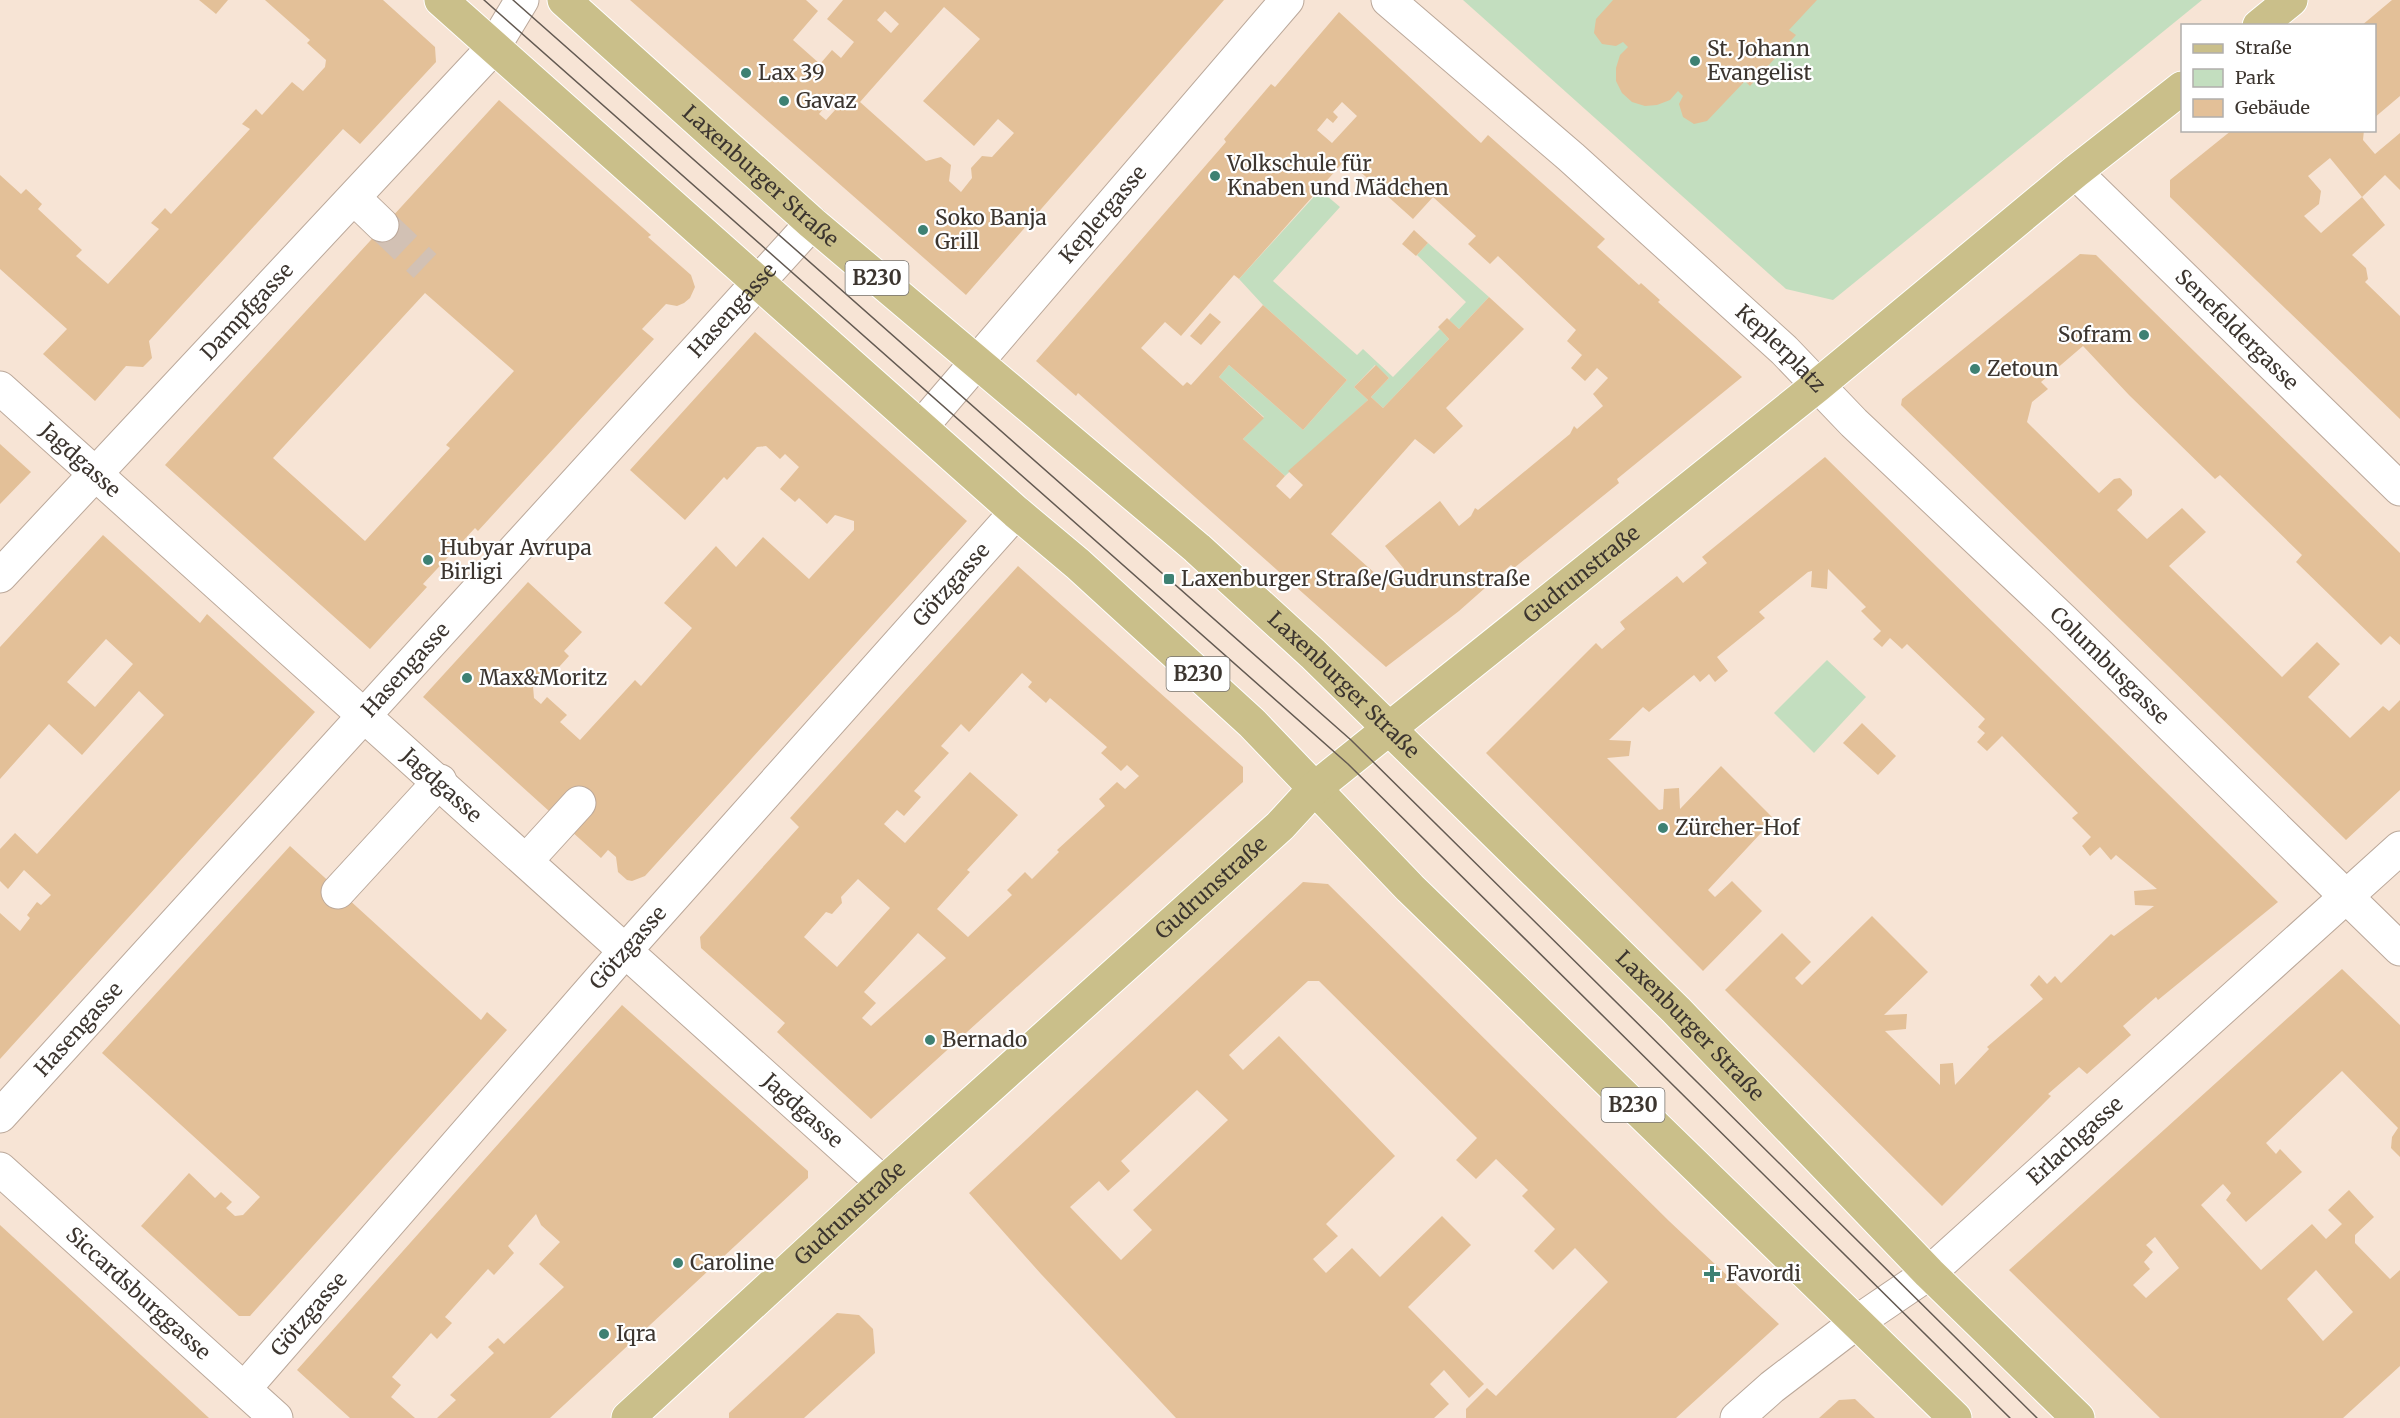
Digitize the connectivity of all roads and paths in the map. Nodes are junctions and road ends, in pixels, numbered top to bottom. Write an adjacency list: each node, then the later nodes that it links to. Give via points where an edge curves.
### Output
1 (441, 0): 8 (main road, B230)
2 (522, 0): 8 (street, Dampfgasse)
3 (564, 0): 12 (main road, Laxenburger Straße / B230)
4 (1287, 0): 15 (street, Keplergasse)
5 (1388, 0): 16 (street, Keplerplatz, via 1589,173 1784,350)
6 (2291, 0): 7 (main road)
7 (2261, 24)
8 (493, 48): 11 (street, Dampfgasse); 14 (main road, B230)
9 (2181, 89): 10 (main road, Keplerplatz)
10 (2075, 172): 16 (main road, Keplerplatz); 20 (street, Senefeldergasse)
11 (354, 198): 13 (street); 19 (street, Dampfgasse)
12 (812, 223): 14 (street, Hasengasse); 15 (main road, Laxenburger Straße / B230)
13 (382, 225)
14 (760, 283): 18 (main road, B230); 23 (street, Hasengasse)
15 (977, 362): 18 (street, Keplergasse); 24 (main road, Laxenburger Straße / B230, via 1197,548 1313,654)
16 (1817, 386): 24 (main road, Gudrunstraße); 31 (street, Columbusgasse)
17 (0, 387): 19 (street, Jagdgasse)
18 (921, 427): 21 (main road, B230)
19 (95, 474): 22 (street, Dampfgasse); 23 (street, Jagdgasse)
20 (2400, 489)
21 (1016, 512): 26 (main road, B230, via 1245,717); 33 (street, Götzgasse)
22 (0, 576)
23 (364, 714): 25 (street, Jagdgasse); 34 (street, Hasengasse)
24 (1387, 729): 26 (main road, Gudrunstraße); 37 (main road, Laxenburger Straße / B230, via 1676,1010)
25 (440, 781): 29 (street, Jagdgasse); 30 (street)
26 (1315, 788): 36 (main road, Gudrunstraße, via 1263,841); 38 (main road, B230, via 1410,888)
27 (579, 803): 29 (street)
28 (2400, 848): 31 (street, Erlachgasse)
29 (526, 861): 33 (street, Jagdgasse)
30 (338, 892)
31 (2346, 896): 32 (street, Columbusgasse); 37 (street, Erlachgasse)
32 (2400, 949)
33 (624, 951): 36 (street, Jagdgasse); 39 (street, Götzgasse)
34 (0, 1116)
35 (0, 1169): 39 (street, Siccardsburggasse)
36 (883, 1183): 41 (main road, Gudrunstraße)
37 (1929, 1273): 38 (street, Erlachgasse); 44 (main road, Laxenburger Straße / B230)
38 (1857, 1322): 42 (street, Erlachgasse); 43 (main road, B230)
39 (244, 1389): 40 (street, Siccardsburggasse)
40 (276, 1418)
41 (628, 1418)
42 (1737, 1418)
43 (1955, 1418)
44 (2078, 1418)

